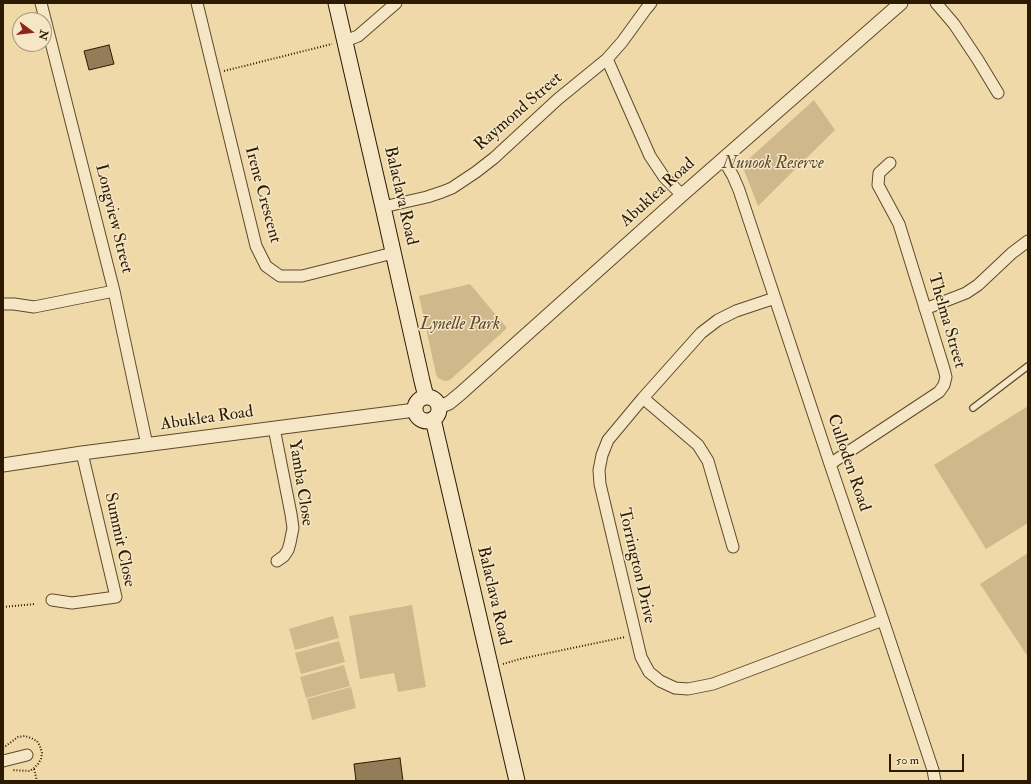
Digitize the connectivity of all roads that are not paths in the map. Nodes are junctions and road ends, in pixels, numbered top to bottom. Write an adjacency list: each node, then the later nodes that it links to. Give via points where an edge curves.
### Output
1 (41, 3): 17 (street, Longview Street)
2 (197, 3): 16 (street, Irene Crescent, via 256,246 266,266 280,276 302,276)
3 (336, 3): 8 (main road, Balaclava Road)
4 (396, 3): 8 (street, via 358,36)
5 (651, 3): 9 (street, Raymond Street)
6 (901, 3): 11 (street, Abuklea Road)
7 (936, 3): 10 (street, via 954,24)
8 (339, 42): 14 (main road, Balaclava Road)
9 (607, 59): 13 (street, via 650,156 664,177); 14 (street, Raymond Street, via 558,99 494,158 452,188 427,197)
10 (998, 92)
11 (723, 159): 13 (street, Abuklea Road); 18 (street, Culloden Road, via 739,190)
12 (890, 163): 20 (street, Thelma Street, via 879,173 878,185 899,224)
13 (682, 195): 26 (street, Abuklea Road, via 454,400)
14 (383, 207): 16 (main road, Balaclava Road)
15 (1028, 241): 20 (street, via 966,293)
16 (393, 253): 22 (main road, Balaclava Road)
17 (114, 291): 19 (street, via 34,307); 28 (street, Longview Street)
18 (775, 298): 23 (street, Torrington Drive, via 718,320 701,333); 30 (street, Culloden Road)
19 (3, 304)
20 (925, 309): 30 (street, Thelma Street, via 946,376 940,392)
21 (1028, 366): 24 (lane)
22 (426, 397): 25 (main road, via 417,402); 26 (main road, via 435,400)
23 (643, 398): 32 (street, via 698,445 708,461); 35 (street, Torrington Drive, via 608,440 599,470 600,484 635,635 641,657 649,672 675,688 688,690 713,684)
24 (974, 408)
25 (415, 410): 26 (main road, via 418,417 425,421); 27 (street, Abuklea Road)
26 (436, 413): 38 (main road, Balaclava Road)
27 (274, 428): 28 (street, Abuklea Road); 33 (street, Yamba Close, via 293,528 288,550)
28 (147, 445): 29 (street, Abuklea Road)
29 (82, 453): 31 (street, Abuklea Road); 34 (street, Summit Close, via 116,598 72,603)
30 (830, 464): 35 (street, Culloden Road)
31 (3, 465)
32 (733, 547)
33 (277, 561)
34 (52, 600)
35 (884, 620): 39 (street, Culloden Road)
36 (27, 755): 37 (street)
37 (5, 766)
38 (517, 781)
39 (935, 781)

